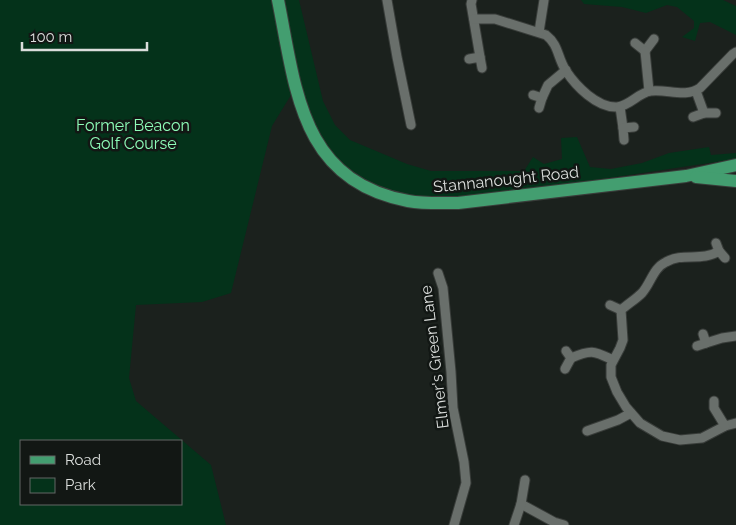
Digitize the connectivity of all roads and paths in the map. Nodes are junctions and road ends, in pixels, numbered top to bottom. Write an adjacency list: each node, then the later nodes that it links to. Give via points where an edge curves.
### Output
1 (278, 0): 27 (main road, Stannanought Road, via 297,94 313,135 339,168 371,190 410,201 458,203)
2 (387, 0): 22 (street)
3 (472, 0): 5 (street)
4 (544, 0): 6 (street)
5 (474, 19): 6 (street, via 495,19); 11 (street)
6 (539, 32): 14 (street, via 555,44)
7 (654, 39): 9 (street)
8 (635, 43): 9 (street)
9 (645, 52): 16 (street)
10 (736, 52): 15 (street)
11 (480, 57): 12 (street); 13 (street)
12 (470, 60)
13 (482, 68)
14 (566, 70): 17 (street, via 594,100); 18 (street, via 537,97)
15 (696, 90): 16 (street, via 687,93); 19 (street)
16 (649, 91): 17 (street)
17 (620, 107): 24 (street)
18 (540, 108)
19 (704, 113): 20 (street); 21 (street)
20 (716, 113)
21 (693, 117)
22 (412, 124)
23 (634, 127): 24 (street)
24 (623, 128): 25 (street)
25 (624, 140)
26 (736, 165): 27 (main road, Stannanought Road)
27 (686, 176): 28 (main road, Stannanought Road)
28 (736, 181)
29 (720, 251): 32 (street, via 710,256 680,257 665,262 655,271 641,294)
30 (438, 273): 44 (street, Elmer's Green Lane, via 444,288 453,408 466,483)
31 (610, 305): 32 (street)
32 (620, 310): 35 (street, via 623,340)
33 (736, 336): 34 (street)
34 (702, 341)
35 (613, 360): 36 (street, via 589,351 569,355); 38 (street, via 610,371 613,383)
36 (565, 368)
37 (714, 401): 40 (street, via 714,408)
38 (631, 413): 40 (street, via 640,423 662,436 680,440 702,438); 41 (street)
39 (736, 423): 40 (street)
40 (724, 426)
41 (587, 431)
42 (526, 480): 43 (street)
43 (521, 504): 45 (street); 46 (street)
44 (454, 525)
45 (514, 525)
46 (564, 525)

